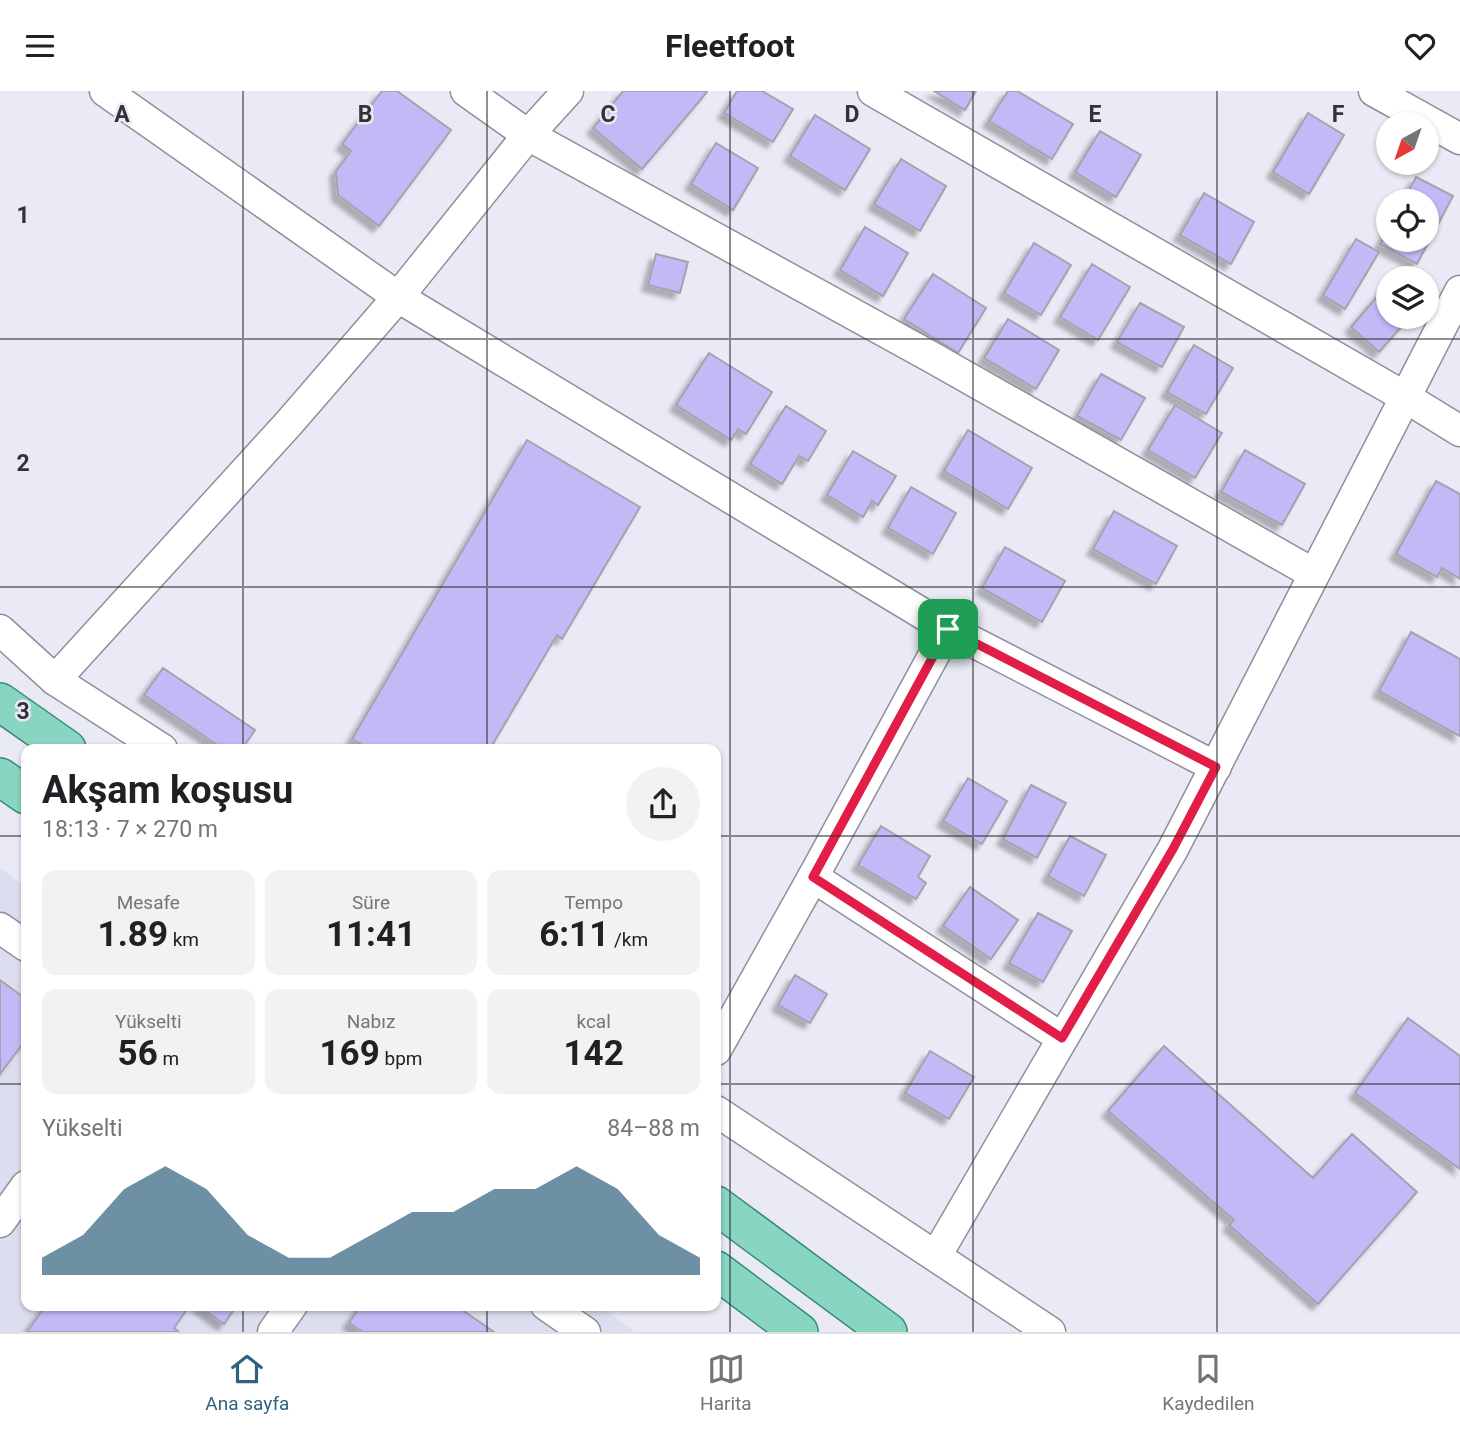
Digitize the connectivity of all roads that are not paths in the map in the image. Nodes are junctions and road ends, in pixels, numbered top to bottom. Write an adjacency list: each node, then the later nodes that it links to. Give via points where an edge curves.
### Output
1 (105, 91): 9 (street)
2 (466, 91): 6 (street)
3 (568, 91): 6 (street)
4 (873, 91): 10 (street)
5 (1374, 91): 7 (street)
6 (528, 135): 9 (street); 12 (street)
7 (1460, 139)
8 (1460, 291): 10 (street)
9 (398, 297): 13 (street); 15 (street)
10 (1405, 397): 11 (street); 12 (street)
11 (1460, 431)
12 (1314, 574): 19 (street)
13 (948, 629): 19 (street); 22 (street)
14 (0, 630): 15 (street)
15 (55, 680): 18 (street)
16 (0, 702): 17 (main road)
17 (60, 744)
18 (154, 744)
19 (1216, 767): 25 (street)
20 (0, 777): 21 (main road)
21 (21, 792)
22 (813, 877): 25 (street); 26 (street)
23 (0, 928): 24 (street)
24 (21, 943)
25 (1062, 1038): 31 (street)
26 (721, 1041)
27 (721, 1114): 31 (street)
28 (21, 1193): 30 (street)
29 (721, 1209): 38 (main road)
30 (0, 1223)
31 (936, 1256): 39 (street)
32 (721, 1274): 37 (main road)
33 (288, 1311): 35 (street)
34 (555, 1311): 36 (street)
35 (273, 1332)
36 (585, 1332)
37 (799, 1332)
38 (888, 1332)
39 (1051, 1332)

